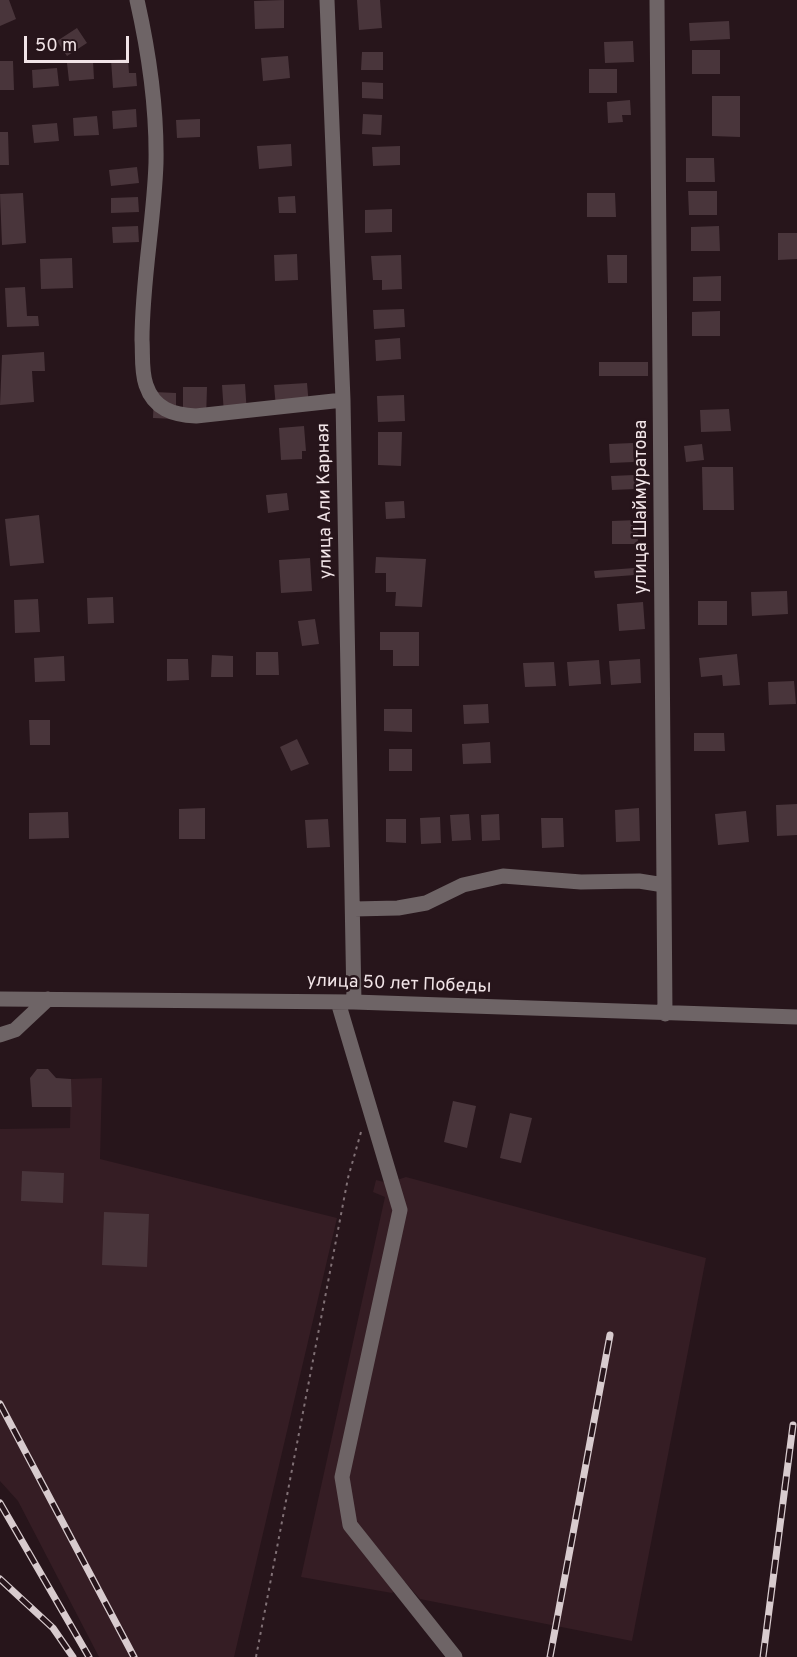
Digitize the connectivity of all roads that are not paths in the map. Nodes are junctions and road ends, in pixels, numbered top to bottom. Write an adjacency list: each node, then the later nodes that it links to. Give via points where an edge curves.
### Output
1 (137, 0): 4 (street, via 154,104 156,163 142,299 143,364 153,400 163,410 196,416)
2 (327, 0): 4 (street, улица Али Карная)
3 (657, 0): 5 (street, улица Шаймуратова)
4 (343, 400): 6 (street, улица Али Карная)
5 (664, 885): 6 (street, via 503,876 463,885 426,903); 10 (street, улица Шаймуратова)
6 (354, 909): 9 (street, улица Али Карная)
7 (0, 999): 8 (street, улица 50 лет Победы)
8 (48, 999): 9 (street, улица 50 лет Победы); 12 (street, via 15,1029)
9 (346, 1002): 10 (street, улица 50 лет Победы); 13 (street, улица Али Карная, via 400,1210 342,1477 350,1525)
10 (665, 1014): 11 (street, улица 50 лет Победы)
11 (797, 1017)
12 (0, 1035)
13 (455, 1657)

